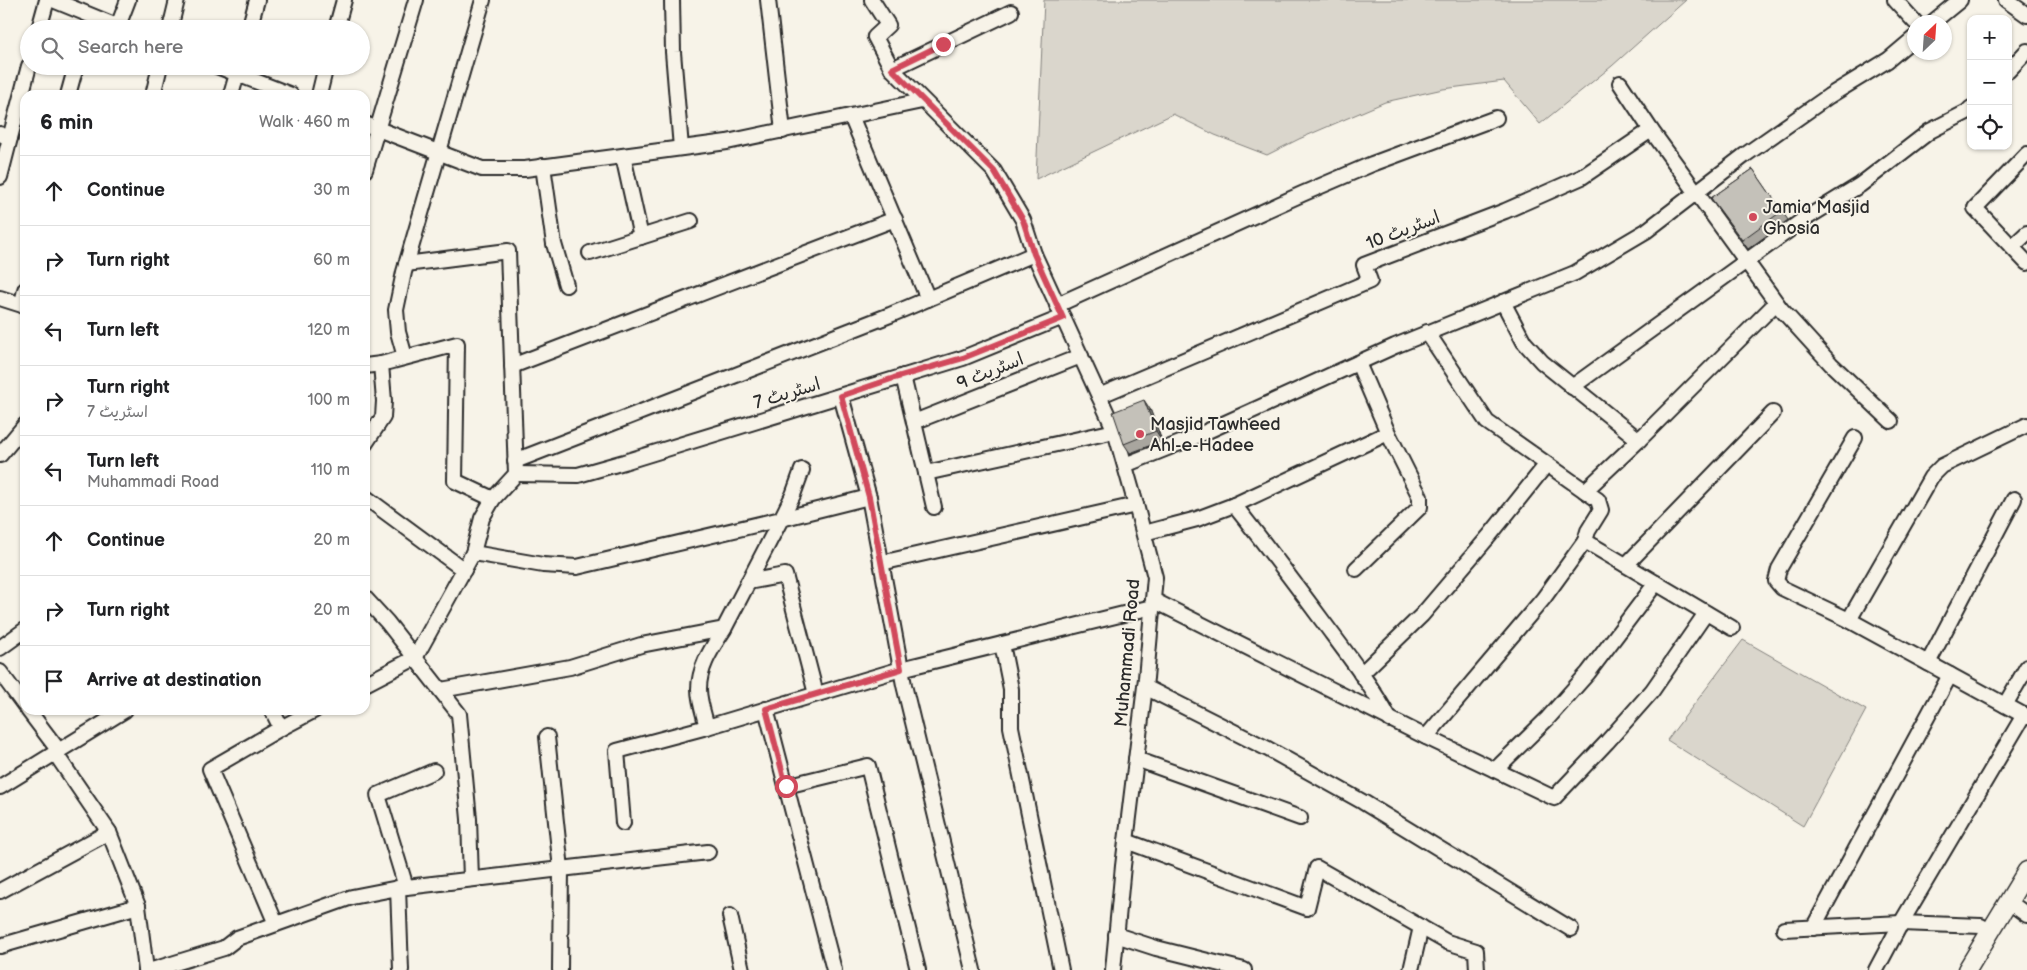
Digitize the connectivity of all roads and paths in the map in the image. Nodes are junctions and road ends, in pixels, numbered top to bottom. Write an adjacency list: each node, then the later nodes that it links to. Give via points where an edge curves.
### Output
1 (47, 0): 20 (street)
2 (53, 0): 17 (street)
3 (128, 0): 23 (street)
4 (176, 0): 24 (street)
5 (257, 0): 25 (street)
6 (344, 0): 26 (street)
7 (416, 0): 49 (street)
8 (484, 0): 54 (street)
9 (672, 0): 53 (street)
10 (768, 0): 50 (street)
11 (872, 0): 30 (street, Muhammadi Road, via 888,24 875,38)
12 (1895, 0): 18 (street)
13 (1960, 0): 19 (street)
14 (2006, 0): 16 (street)
15 (1011, 12): 30 (street)
16 (2027, 14)
17 (89, 15): 21 (street); 22 (street)
18 (1909, 15)
19 (1942, 15)
20 (41, 20)
21 (88, 20)
22 (101, 20)
23 (123, 20)
24 (172, 20)
25 (251, 20)
26 (338, 20)
27 (1907, 44): 59 (street, via 1888,60 1745,154)
28 (2027, 51): 29 (street)
29 (2012, 67)
30 (892, 69): 45 (street, Muhammadi Road)
31 (26, 75): 38 (street)
32 (74, 75): 39 (street)
33 (158, 75): 40 (street)
34 (237, 75): 41 (street)
35 (249, 75): 42 (street)
36 (324, 75): 43 (street)
37 (1620, 83): 51 (street)
38 (21, 90)
39 (69, 90)
40 (154, 90)
41 (232, 90)
42 (280, 90)
43 (320, 90)
44 (20, 92): 52 (street)
45 (922, 101): 47 (street); 66 (street, Muhammadi Road, via 994,171 1023,220)
46 (1967, 111): 67 (street, via 1930,131 1860,186 1803,220)
47 (851, 116): 50 (street); 60 (street)
48 (1496, 118): 76 (street, اسٹریٹ 7, via 1302,194)
49 (371, 126): 54 (street)
50 (783, 130): 53 (street)
51 (1651, 130): 59 (street); 87 (street, اسٹریٹ 10, via 1582,177 1505,211 1364,265 1370,282)
52 (5, 136): 58 (street)
53 (681, 148): 56 (street)
54 (439, 153): 57 (street, via 482,170); 69 (street)
55 (2027, 154): 64 (street, via 1975,208)
56 (623, 156): 57 (street); 63 (street)
57 (543, 166): 70 (street, via 554,244)
58 (0, 177)
59 (1697, 193): 67 (street); 73 (street, via 1646,231 1575,273)
60 (895, 219): 72 (street); 83 (street)
61 (691, 220): 63 (street)
62 (2027, 233): 64 (street)
63 (641, 237): 65 (street)
64 (2012, 248): 68 (street)
65 (590, 253)
66 (1034, 254): 72 (street); 76 (street, Muhammadi Road)
67 (1747, 262): 74 (street); 85 (street)
68 (2027, 263)
69 (406, 264): 79 (street, via 396,310); 83 (street, via 508,251)
70 (566, 285)
71 (0, 298): 75 (street)
72 (928, 298): 101 (street)
73 (1503, 302): 77 (street); 85 (street, via 1524,342)
74 (1776, 303): 89 (street, via 1831,364); 97 (street)
75 (20, 305)
76 (1060, 311): 78 (street, Muhammadi Road); 84 (street, اسٹریٹ 7, via 963,358)
77 (1427, 332): 80 (street); 100 (street, via 1486,422)
78 (1080, 356): 87 (street, Muhammadi Road); 90 (street, اسٹریٹ 9)
79 (405, 357): 81 (street); 106 (street, via 457,344 455,481)
80 (1358, 363): 94 (street); 99 (street)
81 (381, 364): 82 (street); 95 (street, via 383,417)
82 (370, 365)
83 (512, 366): 101 (street)
84 (902, 376): 86 (street, اسٹریٹ 7); 90 (street)
85 (1572, 387): 97 (street)
86 (841, 396): 101 (street, اسٹریٹ 7, via 578,474); 105 (street)
87 (1098, 396): 93 (street, Muhammadi Road)
88 (1773, 413): 117 (street)
89 (1891, 421)
90 (914, 422): 103 (street)
91 (2027, 425): 125 (street, via 1942,466 1930,477)
92 (20, 431): 98 (street)
93 (1114, 431): 99 (street, Muhammadi Road); 103 (street)
94 (1388, 433): 110 (street); 118 (street, via 1420,497 1420,507)
95 (370, 436)
96 (1855, 438): 125 (street, via 1776,581 1782,588)
97 (1639, 440): 104 (street)
98 (0, 455)
99 (1125, 465): 109 (street, Muhammadi Road)
100 (1546, 465): 104 (street); 136 (street, via 1422,615)
101 (516, 467): 106 (street)
102 (802, 470): 112 (street)
103 (926, 472): 111 (street)
104 (1585, 491): 114 (street, via 1598,500 1601,510)
105 (869, 497): 112 (street); 116 (street)
106 (492, 499): 115 (street, via 482,518)
107 (2014, 499): 132 (street)
108 (370, 501): 119 (street)
109 (1136, 505): 113 (street, Muhammadi Road); 116 (street)
110 (1234, 505): 113 (street); 136 (street)
111 (934, 507)
112 (781, 519): 115 (street, via 577,567 544,565); 120 (street)
113 (1144, 533): 123 (street, Muhammadi Road, via 1154,577)
114 (1585, 541): 117 (street); 154 (street, via 1543,599)
115 (473, 552): 119 (street)
116 (881, 563): 134 (street)
117 (1626, 565): 121 (street)
118 (1356, 569)
119 (464, 570): 131 (street)
120 (748, 582): 127 (street); 141 (street, via 785,575)
121 (1656, 583): 124 (street); 157 (street, via 1588,674)
122 (370, 603): 131 (street)
123 (1152, 603): 129 (street); 139 (street, Muhammadi Road); 150 (street)
124 (1706, 613): 126 (street); 157 (street, via 1652,691 1554,798)
125 (1849, 620): 132 (street)
126 (1732, 628)
127 (724, 629): 140 (street, via 641,645 570,667); 151 (street, via 700,675 699,690)
128 (20, 634): 130 (street)
129 (1002, 644): 134 (street); 192 (street, via 1010,689 1011,727)
130 (0, 648)
131 (415, 658): 138 (street); 140 (street)
132 (1928, 663): 137 (street)
133 (2027, 667): 143 (street)
134 (901, 669): 141 (street); 191 (street)
135 (0, 672): 142 (street)
136 (1361, 674): 150 (street)
137 (1950, 675): 143 (street); 178 (street)
138 (370, 681)
139 (1145, 687): 156 (street, Muhammadi Road); 179 (street, via 1268,748)
140 (441, 690): 168 (street, via 459,714)
141 (816, 694): 144 (street)
142 (20, 699)
143 (2005, 706): 149 (street)
144 (766, 709): 151 (street); 159 (street)
145 (31, 715): 155 (street)
146 (118, 715): 155 (street)
147 (274, 715): 152 (street)
148 (306, 715): 152 (street)
149 (2025, 716): 175 (street)
150 (1390, 720): 154 (street)
151 (707, 727): 162 (street, via 617,751)
152 (281, 728): 176 (street, via 210,769)
153 (547, 737): 166 (street)
154 (1426, 737): 157 (street)
155 (57, 752): 160 (street); 163 (street)
156 (1136, 759): 161 (street); 164 (street, Muhammadi Road)
157 (1495, 770)
158 (434, 771): 169 (street, via 378,795)
159 (786, 786): 189 (street); 190 (street, via 868,766)
160 (0, 787)
161 (1300, 818)
162 (622, 823)
163 (109, 832): 170 (street); 172 (street)
164 (1126, 841): 177 (street, via 1307,908 1317,868); 182 (street, Muhammadi Road)
165 (708, 852): 166 (street)
166 (561, 869): 168 (street); 187 (street)
167 (2027, 871): 171 (street)
168 (471, 879): 169 (street)
169 (402, 887): 176 (street, via 352,896); 186 (street)
170 (0, 892)
171 (2009, 902): 173 (street); 181 (street)
172 (138, 906): 183 (street); 184 (street)
173 (2027, 915)
174 (730, 916): 188 (street)
175 (1901, 923): 178 (street); 181 (street, via 1981,926); 197 (street)
176 (276, 924): 185 (street, via 237,938 224,948)
177 (1421, 927): 195 (street); 196 (street, via 1447,942 1476,951)
178 (1813, 928): 180 (street)
179 (1571, 929)
180 (1784, 929)
181 (1990, 931): 198 (street)
182 (1116, 935): 193 (street, Muhammadi Road); 194 (street)
183 (0, 946)
184 (146, 970)
185 (152, 970)
186 (401, 970)
187 (560, 970)
188 (742, 970)
189 (834, 970)
190 (918, 970)
191 (972, 970)
192 (1061, 970)
193 (1113, 970)
194 (1244, 970)
195 (1411, 970)
196 (1477, 970)
197 (1876, 970)
198 (1968, 970)

